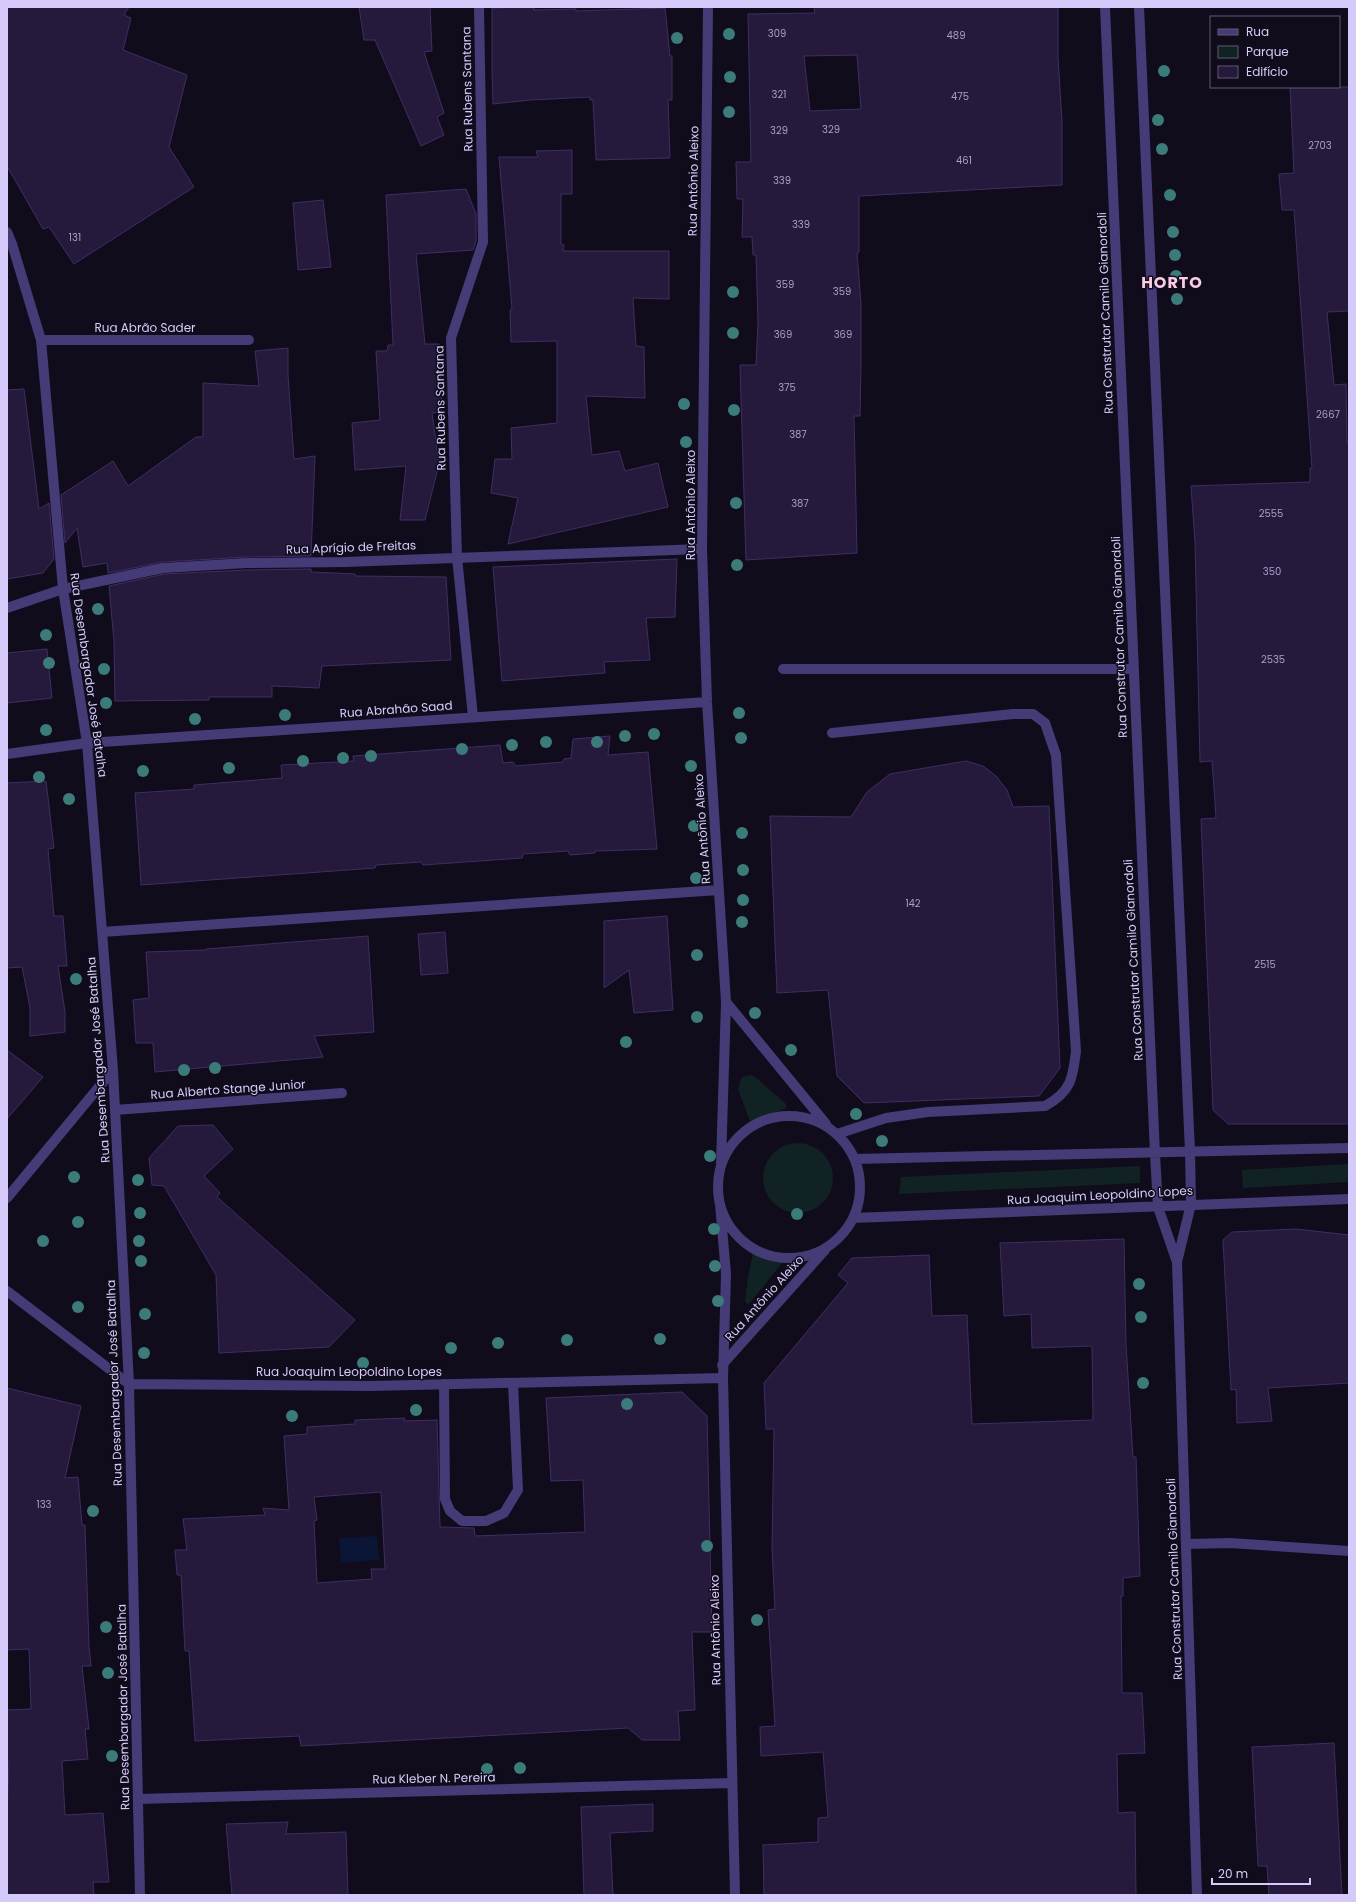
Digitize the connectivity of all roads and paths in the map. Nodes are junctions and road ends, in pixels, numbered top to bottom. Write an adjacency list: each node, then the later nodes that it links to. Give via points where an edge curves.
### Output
1 (479, 7): 9 (street, Rua Rubens Santana, via 483,242 451,338)
2 (708, 7): 8 (street, Rua Antônio Aleixo)
3 (1105, 7): 12 (street, Rua Construtor Camilo Gianordoli)
4 (1139, 7): 28 (street, Rua Construtor Camilo Gianordoli)
5 (7, 232): 6 (street, Rua Desembargador José Batalha)
6 (41, 340): 7 (street, Rua Abrão Sader); 10 (street, Rua Desembargador José Batalha)
7 (249, 340)
8 (702, 549): 9 (street, Rua Aprígio de Freitas); 14 (street, Rua Antônio Aleixo)
9 (457, 557): 10 (street, Rua Aprígio de Freitas, via 163,568); 15 (street, Rua Rubens Santana)
10 (63, 589): 11 (street, Rua Aprígio de Freitas); 17 (street, Rua Desembargador José Batalha)
11 (7, 608)
12 (1133, 669): 13 (street); 29 (street, Rua Construtor Camilo Gianordoli)
13 (783, 670)
14 (707, 702): 15 (street, Rua Abrahão Saad); 19 (street, Rua Antônio Aleixo)
15 (473, 717): 17 (street, Rua Abrahão Saad)
16 (832, 733): 26 (street, via 1013,714 1034,714 1045,723 1056,755 1076,1051 1073,1078 1059,1099 1045,1106 928,1112 886,1118)
17 (87, 743): 18 (street, Rua Abrahão Saad); 20 (street, Rua Desembargador José Batalha)
18 (7, 754)
19 (719, 890): 20 (street); 21 (street, Rua Antônio Aleixo)
20 (102, 932): 22 (street, Rua Desembargador José Batalha)
21 (726, 1002): 25 (street); 31 (street, Rua Antônio Aleixo)
22 (113, 1070): 24 (street, Rua Desembargador José Batalha); 32 (street)
23 (342, 1093): 24 (street, Rua Alberto Stange Junior)
24 (115, 1110): 44 (street, Rua Desembargador José Batalha)
25 (827, 1126): 26 (street); 31 (street, via 803,1116 778,1116 753,1124 734,1141)
26 (837, 1134): 30 (street, via 844,1140)
27 (1349, 1148): 28 (street)
28 (1190, 1152): 29 (street); 35 (street, Rua Construtor Camilo Gianordoli)
29 (1154, 1154): 30 (street); 36 (street, Rua Construtor Camilo Gianordoli)
30 (855, 1159): 37 (street, via 860,1189)
31 (721, 1163): 34 (street, via 717,1184)
32 (7, 1198)
33 (1349, 1199): 35 (street, Rua Joaquim Leopoldino Lopes)
34 (720, 1204): 38 (street, via 731,1229 749,1247 774,1258 801,1258); 41 (street, Rua Antônio Aleixo, via 726,1274)
35 (1191, 1204): 36 (street, Rua Joaquim Leopoldino Lopes); 39 (street, Rua Construtor Camilo Gianordoli)
36 (1158, 1206): 37 (street, Rua Joaquim Leopoldino Lopes); 39 (street, Rua Construtor Camilo Gianordoli)
37 (853, 1218): 38 (street, via 842,1235)
38 (826, 1248): 41 (street, Rua Antônio Aleixo)
39 (1177, 1262): 46 (street, Rua Construtor Camilo Gianordoli)
40 (7, 1291): 44 (street)
41 (722, 1364): 42 (street, Rua Antônio Aleixo)
42 (722, 1378): 43 (street, Rua Joaquim Leopoldino Lopes); 48 (street, Rua Antônio Aleixo)
43 (513, 1383): 45 (street, Rua Joaquim Leopoldino Lopes); 45 (street, via 518,1490 504,1513 486,1521 462,1521 450,1511 445,1499)
44 (129, 1384): 45 (street, Rua Joaquim Leopoldino Lopes); 49 (street, Rua Desembargador José Batalha)
45 (444, 1384)
46 (1186, 1544): 47 (street, via 1230,1543); 52 (street, Rua Construtor Camilo Gianordoli)
47 (1349, 1551)
48 (731, 1783): 49 (street, Rua Kleber N. Pereira); 51 (street, Rua Antônio Aleixo)
49 (138, 1799): 50 (street, Rua Desembargador José Batalha)
50 (140, 1895)
51 (735, 1895)
52 (1197, 1895)

